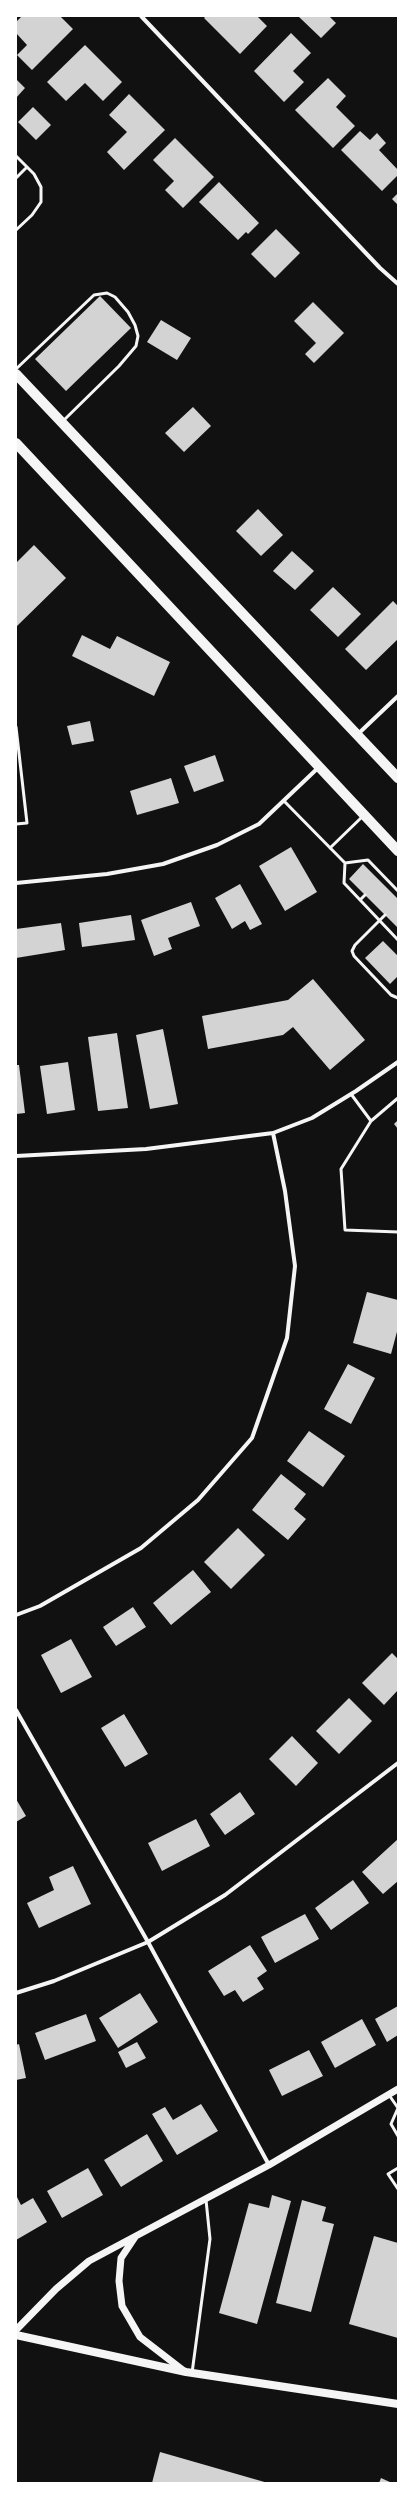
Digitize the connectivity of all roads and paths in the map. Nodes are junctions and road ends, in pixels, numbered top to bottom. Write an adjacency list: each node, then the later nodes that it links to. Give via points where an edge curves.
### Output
1 (141, 16): 6 (street)
2 (16, 156): 3 (lane)
3 (27, 167): 4 (lane); 5 (lane, via 41,187 41,202)
4 (16, 178)
5 (16, 230)
6 (398, 284)
7 (16, 369): 9 (lane, via 94,295 108,293 128,312 138,336 136,346)
8 (16, 374): 9 (main road)
9 (62, 423): 13 (main road)
10 (16, 443): 14 (main road)
11 (398, 696): 13 (street)
12 (16, 727): 18 (lane, via 27,823)
13 (357, 734): 15 (main road)
14 (319, 766): 16 (street); 17 (main road)
15 (398, 778)
16 (284, 801): 19 (lane); 24 (street, via 259,824 217,845 163,864 107,874)
17 (364, 814): 19 (lane); 20 (main road)
18 (16, 824)
19 (330, 848): 21 (lane)
20 (398, 851)
21 (345, 863): 22 (lane, via 368,860); 27 (lane, via 344,883)
22 (383, 876): 23 (lane); 25 (lane)
23 (380, 880)
24 (16, 883)
25 (398, 891)
26 (365, 895): 27 (lane)
27 (360, 900): 29 (lane)
28 (385, 915): 29 (lane)
29 (379, 920): 30 (lane); 31 (lane, via 354,945 352,951 391,995)
30 (398, 940)
31 (398, 998)
32 (398, 1062): 33 (street)
33 (351, 1094): 35 (lane); 36 (street, via 312,1118)
34 (398, 1098): 35 (lane)
35 (371, 1121): 38 (lane, via 341,1169 345,1230)
36 (273, 1133): 37 (street, via 146,1149); 39 (street, via 285,1190 295,1266 287,1338 252,1438 198,1500 141,1548 40,1606)
37 (16, 1156)
38 (398, 1232)
39 (16, 1615)
40 (16, 1710): 42 (street)
41 (398, 1763): 42 (street, via 225,1895)
42 (148, 1942): 43 (street); 48 (street)
43 (16, 1993)
44 (398, 2089): 45 (street)
45 (389, 2095): 46 (lane); 48 (street)
46 (398, 2108): 47 (lane, via 391,2124)
47 (398, 2136)
48 (268, 2165): 51 (street)
49 (398, 2168): 50 (lane, via 388,2174)
50 (398, 2189)
51 (206, 2198): 52 (street); 55 (lane, via 210,2239)
52 (135, 2236): 53 (street, via 89,2260); 55 (street, via 121,2258 119,2281 122,2306 140,2337)
53 (16, 2330)
54 (16, 2335): 55 (main road)
55 (189, 2373): 56 (main road)
56 (398, 2404)

